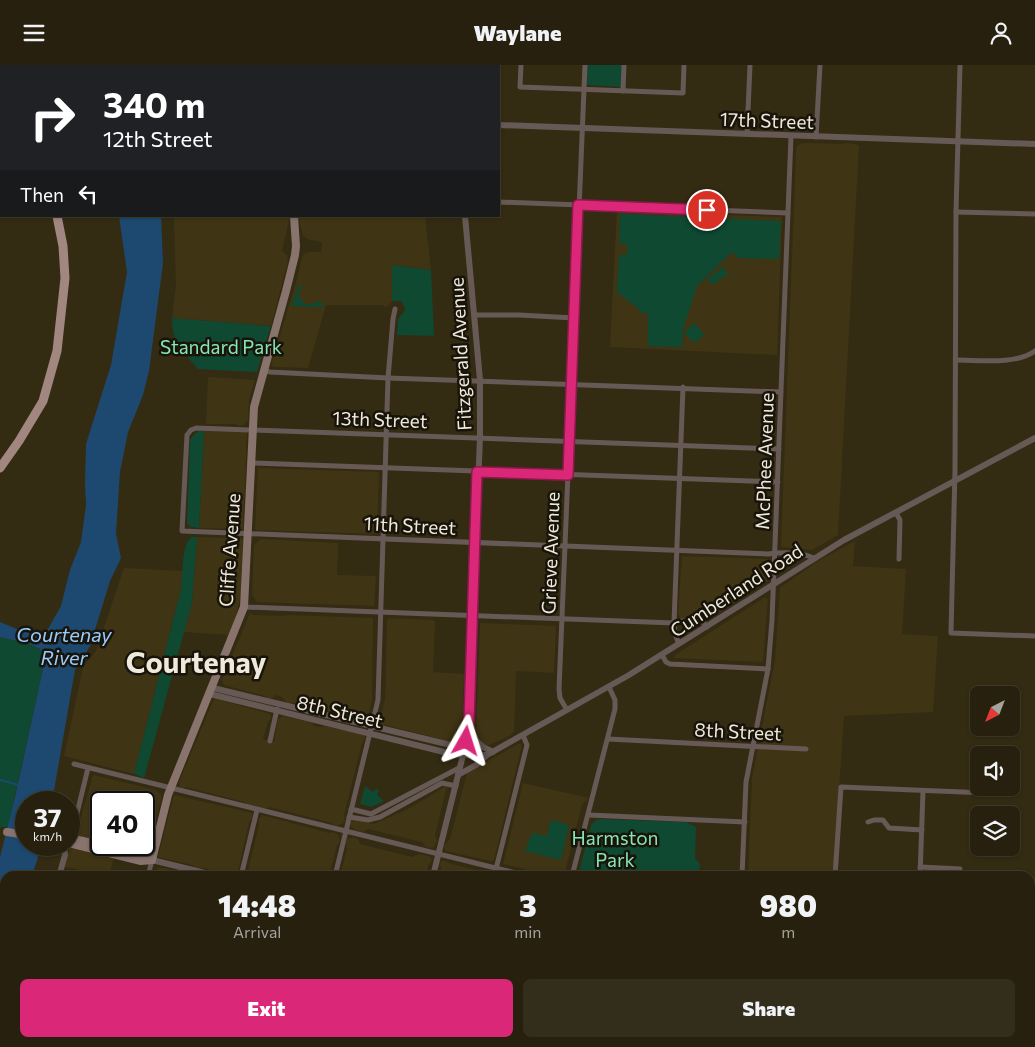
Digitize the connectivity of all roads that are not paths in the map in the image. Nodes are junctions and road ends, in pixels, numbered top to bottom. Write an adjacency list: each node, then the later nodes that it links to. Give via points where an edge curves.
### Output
1 (521, 65): 8 (street, via 520,87)
2 (585, 65): 8 (street, Grieve Avenue)
3 (624, 65): 9 (street)
4 (684, 65): 9 (street, via 683,93)
5 (750, 65): 12 (street)
6 (820, 65): 14 (street)
7 (960, 65): 15 (street)
8 (584, 89): 9 (street); 11 (street, Grieve Avenue)
9 (623, 91)
10 (500, 125): 11 (street, 17th Street)
11 (582, 129): 12 (street, 17th Street); 18 (street, Grieve Avenue)
12 (747, 134): 13 (street, 17th Street)
13 (791, 136): 14 (street, 17th Street); 20 (street, McPhee Avenue)
14 (816, 137): 15 (street, 17th Street)
15 (958, 141): 16 (street, 17th Street); 19 (street)
16 (1035, 144)
17 (500, 202): 18 (street)
18 (578, 205): 20 (street); 29 (street, Grieve Avenue)
19 (956, 212): 21 (street); 31 (street)
20 (788, 213): 37 (street, McPhee Avenue)
21 (1035, 215)
22 (57, 217): 26 (main road)
23 (64, 217): 26 (main road)
24 (294, 217): 32 (main road, Cliffe Avenue, via 295,255)
25 (465, 217): 28 (street, Fitzgerald Avenue)
26 (62, 242): 46 (main road, via 65,278 54,364 42,401)
27 (395, 309): 33 (street)
28 (474, 315): 29 (street); 34 (street, Fitzgerald Avenue)
29 (574, 318): 35 (street, Grieve Avenue)
30 (1035, 351): 31 (street, via 1016,360)
31 (956, 360): 51 (street)
32 (263, 370): 33 (street); 38 (main road, Cliffe Avenue)
33 (388, 378): 34 (street); 39 (street)
34 (480, 380): 35 (street); 40 (street, Fitzgerald Avenue)
35 (572, 383): 36 (street); 42 (street, Grieve Avenue)
36 (683, 387): 37 (street); 43 (street)
37 (781, 392): 44 (street, McPhee Avenue)
38 (252, 429): 39 (street, 13th Street); 45 (main road, Cliffe Avenue); 54 (street, 13th Street, via 196,428 187,435)
39 (387, 434): 40 (street, 13th Street); 47 (street)
40 (480, 437): 42 (street, 13th Street); 48 (street, Fitzgerald Avenue)
41 (1035, 438): 51 (street, Cumberland Road)
42 (570, 440): 43 (street, 13th Street); 49 (street, Grieve Avenue)
43 (681, 444): 44 (street, 13th Street); 50 (street)
44 (779, 449): 52 (street, McPhee Avenue)
45 (252, 463): 47 (street); 55 (main road, Cliffe Avenue)
46 (0, 467)
47 (386, 469): 48 (street); 56 (street)
48 (477, 472): 49 (street); 57 (street, Fitzgerald Avenue)
49 (568, 475): 50 (street); 58 (street, Grieve Avenue)
50 (680, 479): 52 (street); 59 (street)
51 (954, 481): 53 (street, Cumberland Road); 70 (street, via 951,633)
52 (778, 482): 60 (street, McPhee Avenue)
53 (896, 513): 61 (street, Cumberland Road); 62 (street, via 900,520)
54 (182, 531): 55 (street, 11th Street)
55 (249, 534): 56 (street, 11th Street); 64 (main road, Cliffe Avenue)
56 (383, 539): 57 (street, 11th Street); 65 (street)
57 (475, 543): 58 (street, 11th Street); 66 (street, Fitzgerald Avenue)
58 (566, 547): 59 (street, 11th Street); 67 (street, Grieve Avenue)
59 (676, 551): 60 (street, 11th Street); 68 (street)
60 (775, 553): 61 (street, 11th Street); 63 (street, McPhee Avenue)
61 (814, 557): 63 (street, Cumberland Road)
62 (899, 559)
63 (774, 585): 69 (street, Cumberland Road); 73 (street, McPhee Avenue)
64 (244, 607): 65 (street); 75 (main road, Cliffe Avenue)
65 (380, 612): 66 (street); 79 (street, via 378,700)
66 (473, 617): 67 (street); 80 (street, Fitzgerald Avenue)
67 (563, 620): 68 (street); 77 (street, Grieve Avenue, via 559,693)
68 (674, 623): 69 (street, via 703,622); 71 (street, via 674,634)
69 (707, 627): 71 (street, Cumberland Road)
70 (1035, 636)
71 (679, 644): 72 (street, Cumberland Road)
72 (662, 655): 73 (street, via 670,664); 74 (street, Cumberland Road)
73 (768, 669): 84 (street, McPhee Avenue)
74 (609, 687): 77 (street, Cumberland Road); 82 (street, via 616,705)
75 (212, 691): 76 (street, 8th Street); 78 (street, 8th Street); 93 (main road, Cliffe Avenue)
76 (277, 703): 78 (street); 79 (street, 8th Street)
77 (567, 710): 81 (street, Cumberland Road)
78 (276, 711): 79 (street, 8th Street); 83 (street)
79 (371, 730): 86 (street, 8th Street, via 455,746); 97 (street)
80 (468, 733): 86 (street, Fitzgerald Avenue); 87 (street)
81 (523, 735): 87 (street, Cumberland Road); 112 (street, via 527,745)
82 (608, 739): 84 (street, 8th Street); 99 (street)
83 (270, 741)
84 (753, 746): 85 (street, 8th Street); 101 (street, McPhee Avenue, via 746,782)
85 (806, 749)
86 (463, 753): 87 (street, 8th Street, via 475,756); 90 (street, Fitzgerald Avenue)
87 (490, 753): 91 (street, Cumberland Road)
88 (74, 764): 89 (street)
89 (88, 768): 93 (street); 96 (street)
90 (459, 768): 91 (street, Fitzgerald Avenue); 97 (street, via 371,813)
91 (458, 775): 92 (street, Fitzgerald Avenue)
92 (456, 786): 100 (street, via 442,783 374,819); 107 (street, Fitzgerald Avenue)
93 (171, 788): 98 (street); 106 (main road, Cliffe Avenue)
94 (924, 791): 95 (street); 103 (street); 123 (street, via 841,787)
95 (970, 793)
96 (80, 798)
97 (351, 809): 100 (street)
98 (257, 810): 104 (street); 117 (street)
99 (589, 815): 101 (street); 121 (street)
100 (349, 817): 104 (street)
101 (745, 822): 122 (street, McPhee Avenue)
102 (868, 822): 103 (street, via 883,821 889,828)
103 (922, 830): 111 (street)
104 (345, 832): 107 (street); 118 (street)
105 (80, 842): 110 (main road, via 141,861)
106 (156, 842): 110 (main road, Cliffe Avenue)
107 (438, 854): 112 (street); 119 (street, Fitzgerald Avenue)
108 (64, 856): 114 (street)
109 (144, 856): 110 (main road)
110 (152, 860): 115 (street, Cliffe Avenue); 116 (street)
111 (920, 867): 113 (street); 124 (street)
112 (496, 869): 120 (street)
113 (960, 869)
114 (61, 871)
115 (149, 871)
116 (197, 871)
117 (242, 871)
118 (336, 871)
119 (434, 871)
120 (505, 871)
121 (573, 871)
122 (742, 871)
123 (835, 871)
124 (920, 871)

